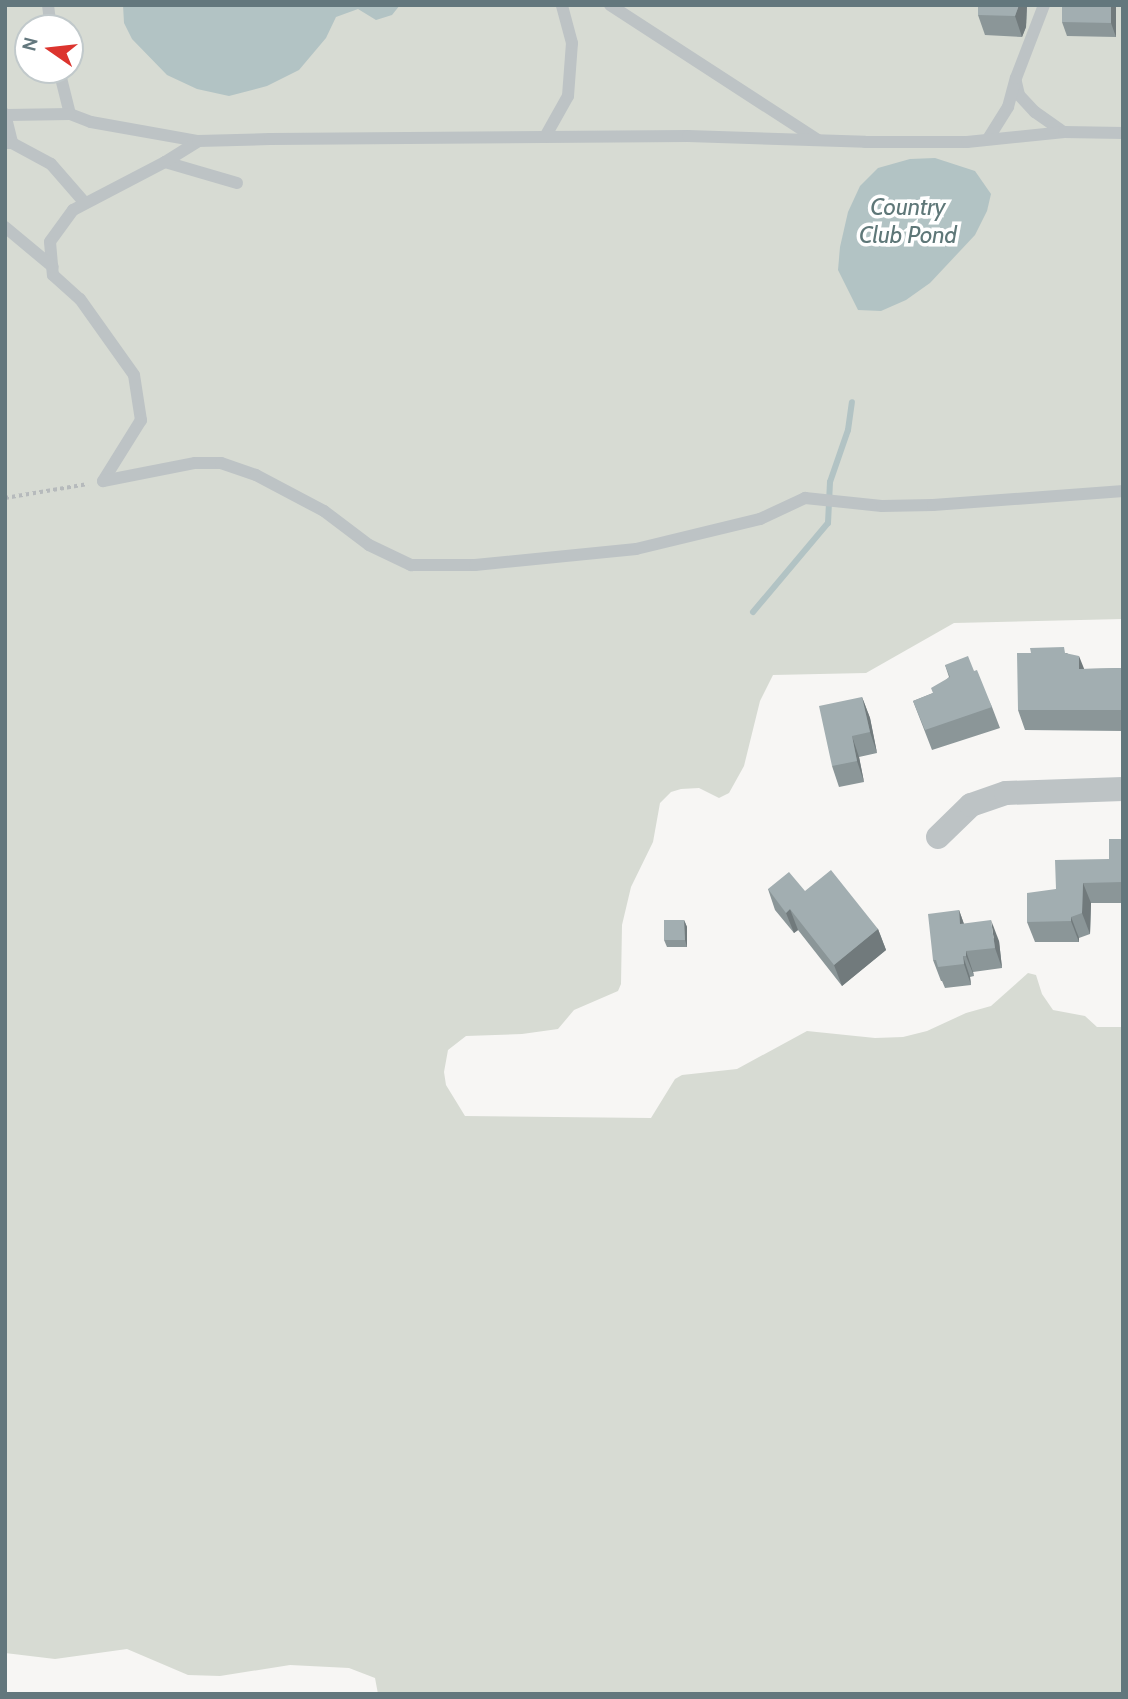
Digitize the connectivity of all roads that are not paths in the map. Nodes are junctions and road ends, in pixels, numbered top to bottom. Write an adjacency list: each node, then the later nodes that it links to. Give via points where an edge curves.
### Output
1 (562, 5): 10 (lane, via 572,43 568,96)
2 (610, 5): 13 (lane)
3 (1044, 5): 4 (lane)
4 (1016, 78): 8 (lane, via 1019,95); 11 (lane, via 1008,107)
5 (62, 84): 7 (lane)
6 (6, 114): 7 (lane); 14 (lane)
7 (70, 114): 12 (lane)
8 (1064, 132): 9 (lane); 11 (lane)
9 (1123, 132)
10 (545, 136): 12 (lane); 13 (lane)
11 (988, 139): 13 (lane)
12 (198, 141): 15 (lane)
13 (818, 141)
14 (8, 143): 17 (lane, via 51,164)
15 (165, 162): 16 (lane); 17 (lane)
16 (237, 183)
17 (85, 203): 19 (lane, via 73,209 50,242)
18 (5, 226): 19 (lane)
19 (52, 267): 20 (lane, via 53,275 80,299 134,375 141,420 103,481 195,463 221,463 256,475 324,511 369,545 411,565 475,565 636,549 760,519 805,498 933,505)
20 (1123, 491)
21 (1123, 789): 22 (street, via 1006,793 971,805)
22 (938, 837)

